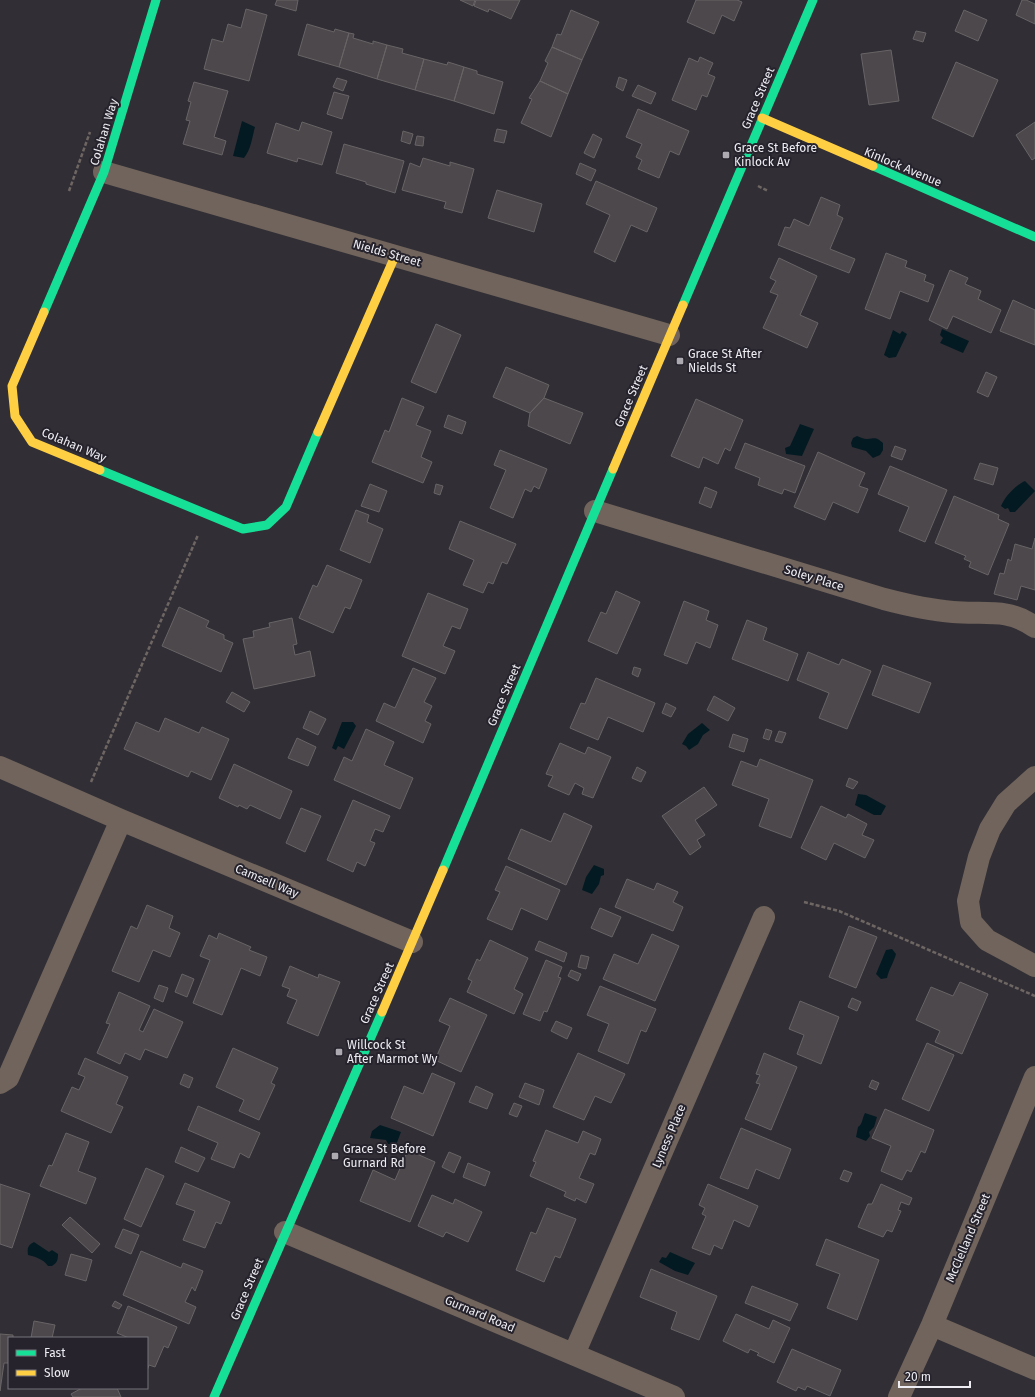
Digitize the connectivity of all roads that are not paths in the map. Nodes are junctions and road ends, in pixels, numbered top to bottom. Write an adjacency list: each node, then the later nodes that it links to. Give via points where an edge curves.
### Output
1 (156, 0): 4 (street, Colahan Way)
2 (813, 0): 3 (street, Grace Street)
3 (762, 118): 5 (street, Kinlock Avenue); 7 (street, Grace Street)
4 (104, 172): 6 (street, Nields Street); 6 (street, Colahan Way, via 12,386 15,416 32,442 243,529 267,525 286,507)
5 (1035, 237)
6 (395, 256): 7 (street, Nields Street)
7 (669, 335): 8 (street, Grace Street)
8 (594, 511): 9 (street, Soley Place, via 884,599 924,609 955,613 984,612 1010,615); 14 (street, Grace Street)
9 (1035, 627)
10 (0, 767): 12 (street, Camsell Way)
11 (1035, 777): 15 (street, via 1006,803 990,829 979,857 968,901 971,922 987,940)
12 (121, 820): 14 (street, Camsell Way); 17 (street, via 8,1078)
13 (764, 917): 20 (street, Lyness Place)
14 (412, 942): 18 (street, Grace Street)
15 (1035, 966)
16 (1035, 1077): 19 (street, McClelland Street)
17 (0, 1083)
18 (285, 1232): 20 (street, Gurnard Road); 22 (street, Grace Street)
19 (932, 1324): 21 (street); 24 (street, McClelland Street)
20 (574, 1354): 23 (street, Gurnard Road)
21 (1035, 1369)
22 (214, 1397)
23 (674, 1397)
24 (899, 1397)

